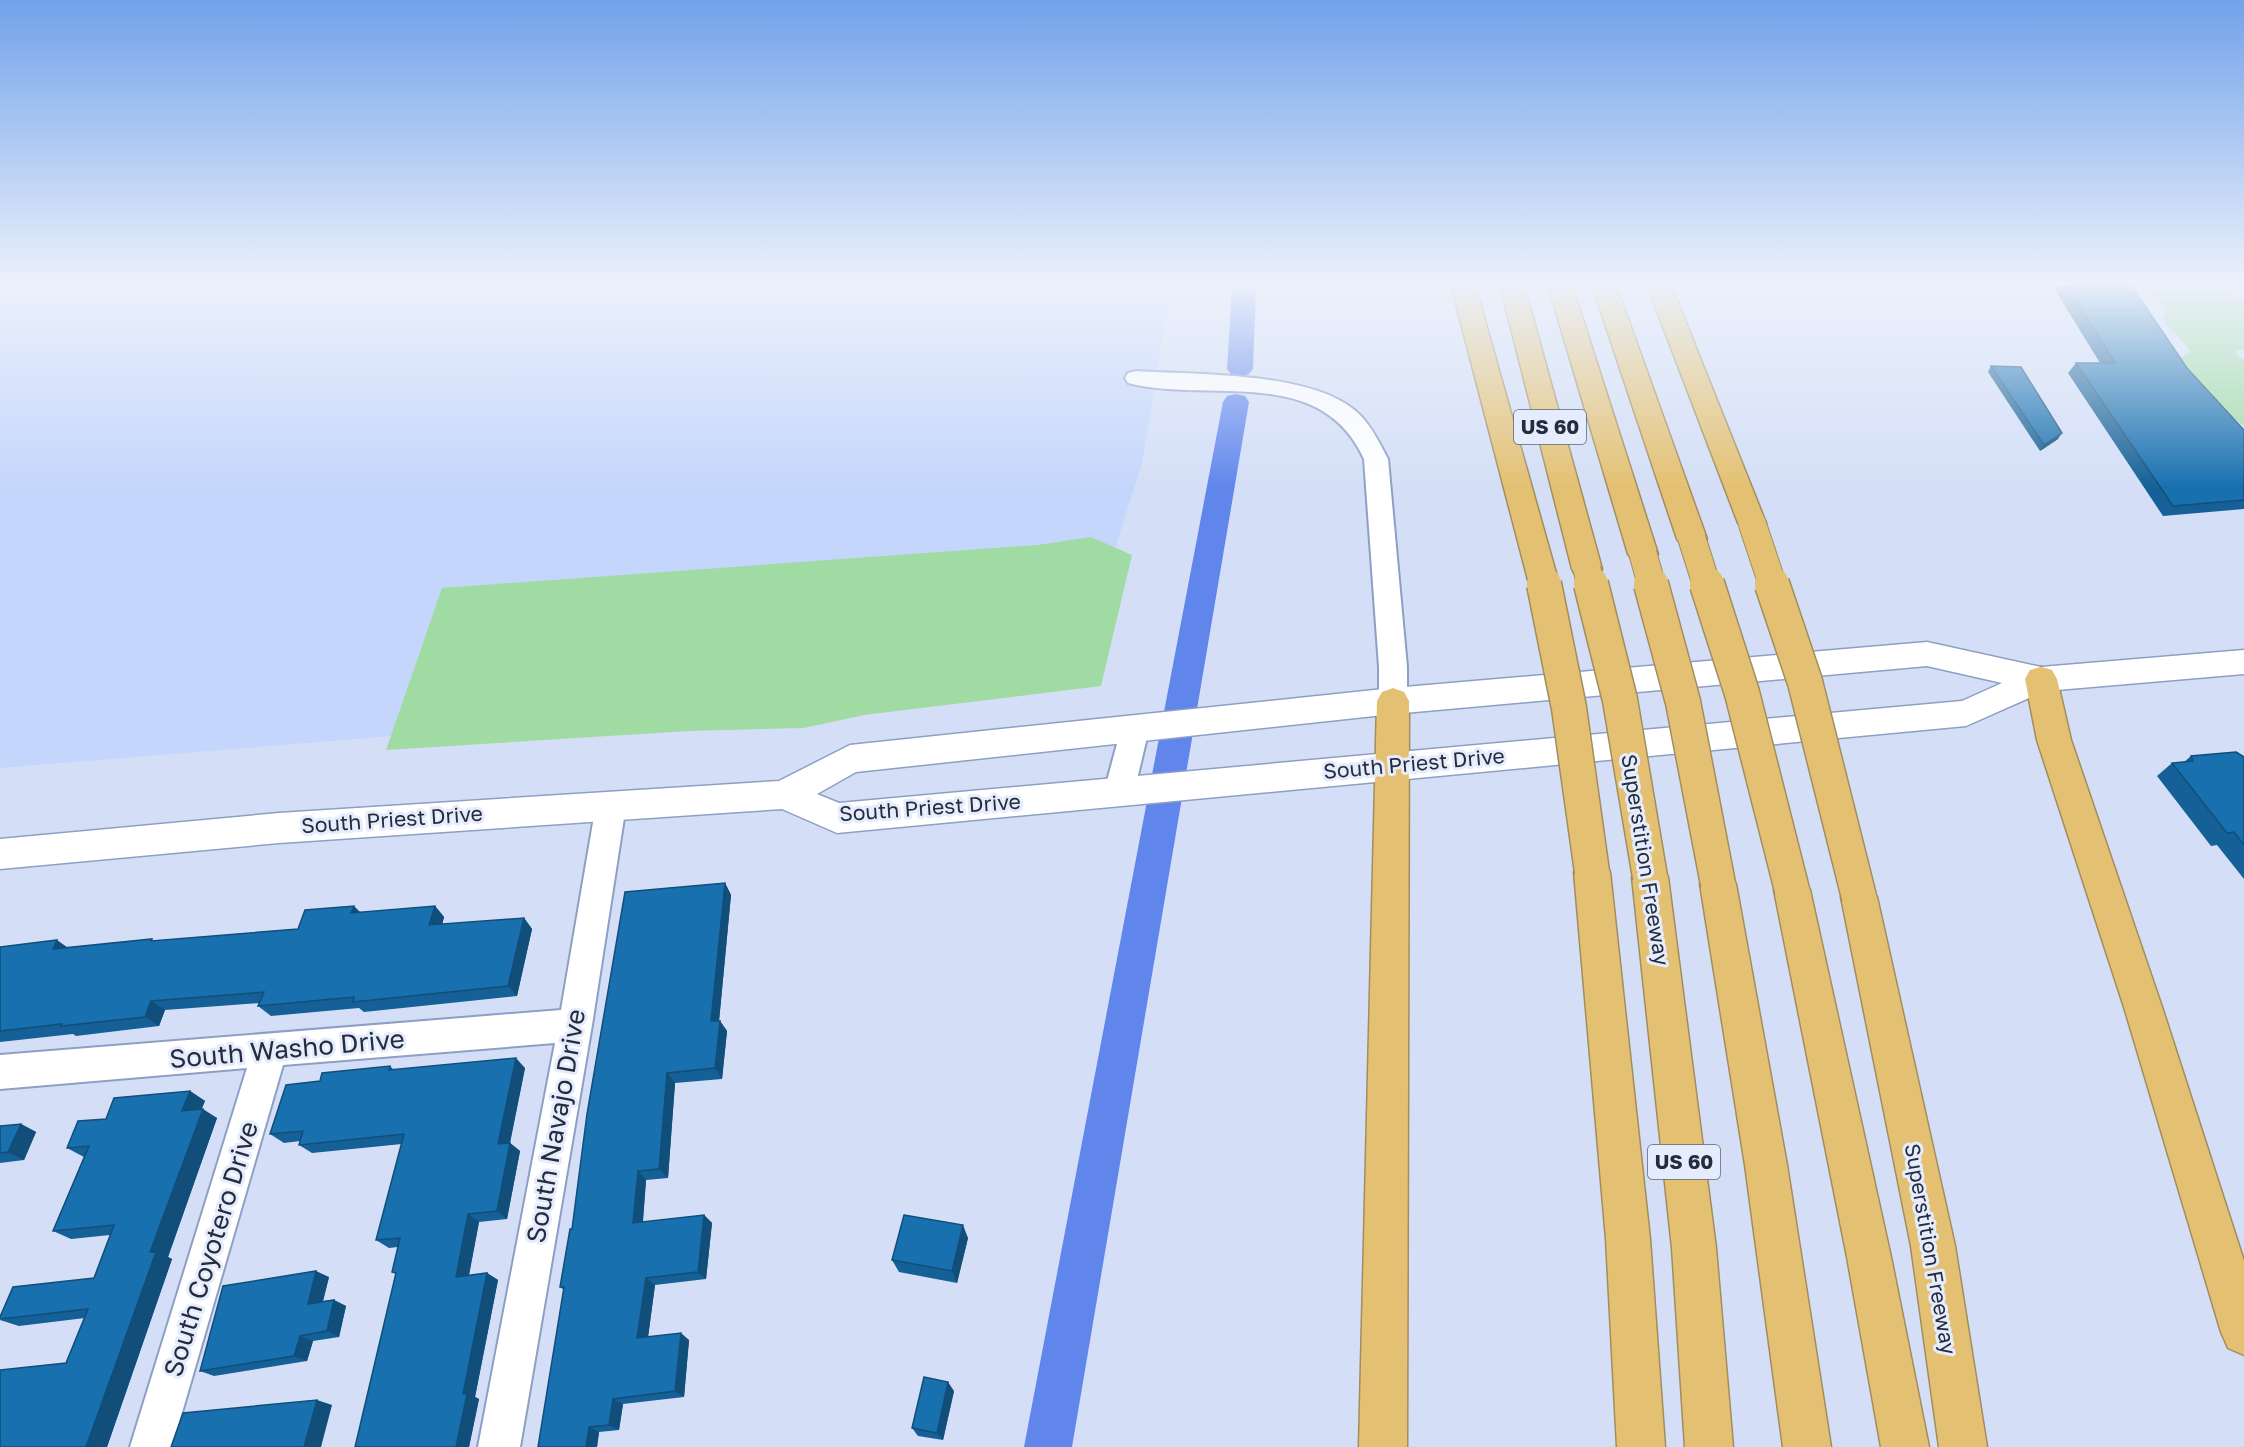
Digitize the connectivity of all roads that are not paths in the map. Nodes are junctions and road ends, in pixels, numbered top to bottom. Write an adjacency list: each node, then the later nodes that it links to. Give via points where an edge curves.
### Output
1 (1481, 353): 27 (highway, bridge, via 1543,580 1569,708 1592,872 1628,1239)
2 (1530, 353): 10 (highway, Superstition Freeway / US 60)
3 (1549, 353): 10 (highway)
4 (1581, 353): 29 (highway, bridge, via 1643,554 1683,702 1749,1054 1782,1256)
5 (1627, 353): 30 (highway, bridge, via 1742,693 1792,890)
6 (1685, 353): 8 (highway)
7 (1687, 353): 8 (highway)
8 (1689, 363): 31 (highway, Superstition Freeway, bridge, via 1752,523 1805,682 1859,897 1933,1246)
9 (1136, 378): 13 (street, via 1297,391 1347,414 1371,444 1377,471)
10 (1587, 568): 28 (highway, Superstition Freeway / US 60, bridge, via 1620,700 1650,877 1692,1236)
11 (2244, 662): 12 (main road, South Priest Drive)
12 (2041, 679): 13 (main road, South Priest Drive, via 1927,654); 15 (main road, South Priest Drive, via 1966,713); 23 (highway, via 2054,740 2143,1007)
13 (1393, 701): 14 (main road, South Priest Drive); 15 (highway)
14 (1141, 728): 16 (street); 17 (main road, South Priest Drive, via 850,759)
15 (1390, 766): 16 (main road, South Priest Drive); 26 (highway)
16 (1127, 791): 17 (main road, South Priest Drive, via 837,818)
17 (784, 795): 18 (main road, South Priest Drive)
18 (610, 805): 19 (main road, South Priest Drive, via 268,829); 20 (street, South Navajo Drive)
19 (0, 855)
20 (575, 1025): 21 (street, South Washo Drive); 25 (street, South Navajo Drive)
21 (270, 1051): 22 (street, South Washo Drive); 24 (street, South Coyotero Drive)
22 (0, 1072)
23 (2244, 1332)
24 (152, 1447)
25 (499, 1447)
26 (1383, 1447)
27 (1641, 1447)
28 (1709, 1447)
29 (1807, 1447)
30 (1905, 1447)
31 (1963, 1447)

